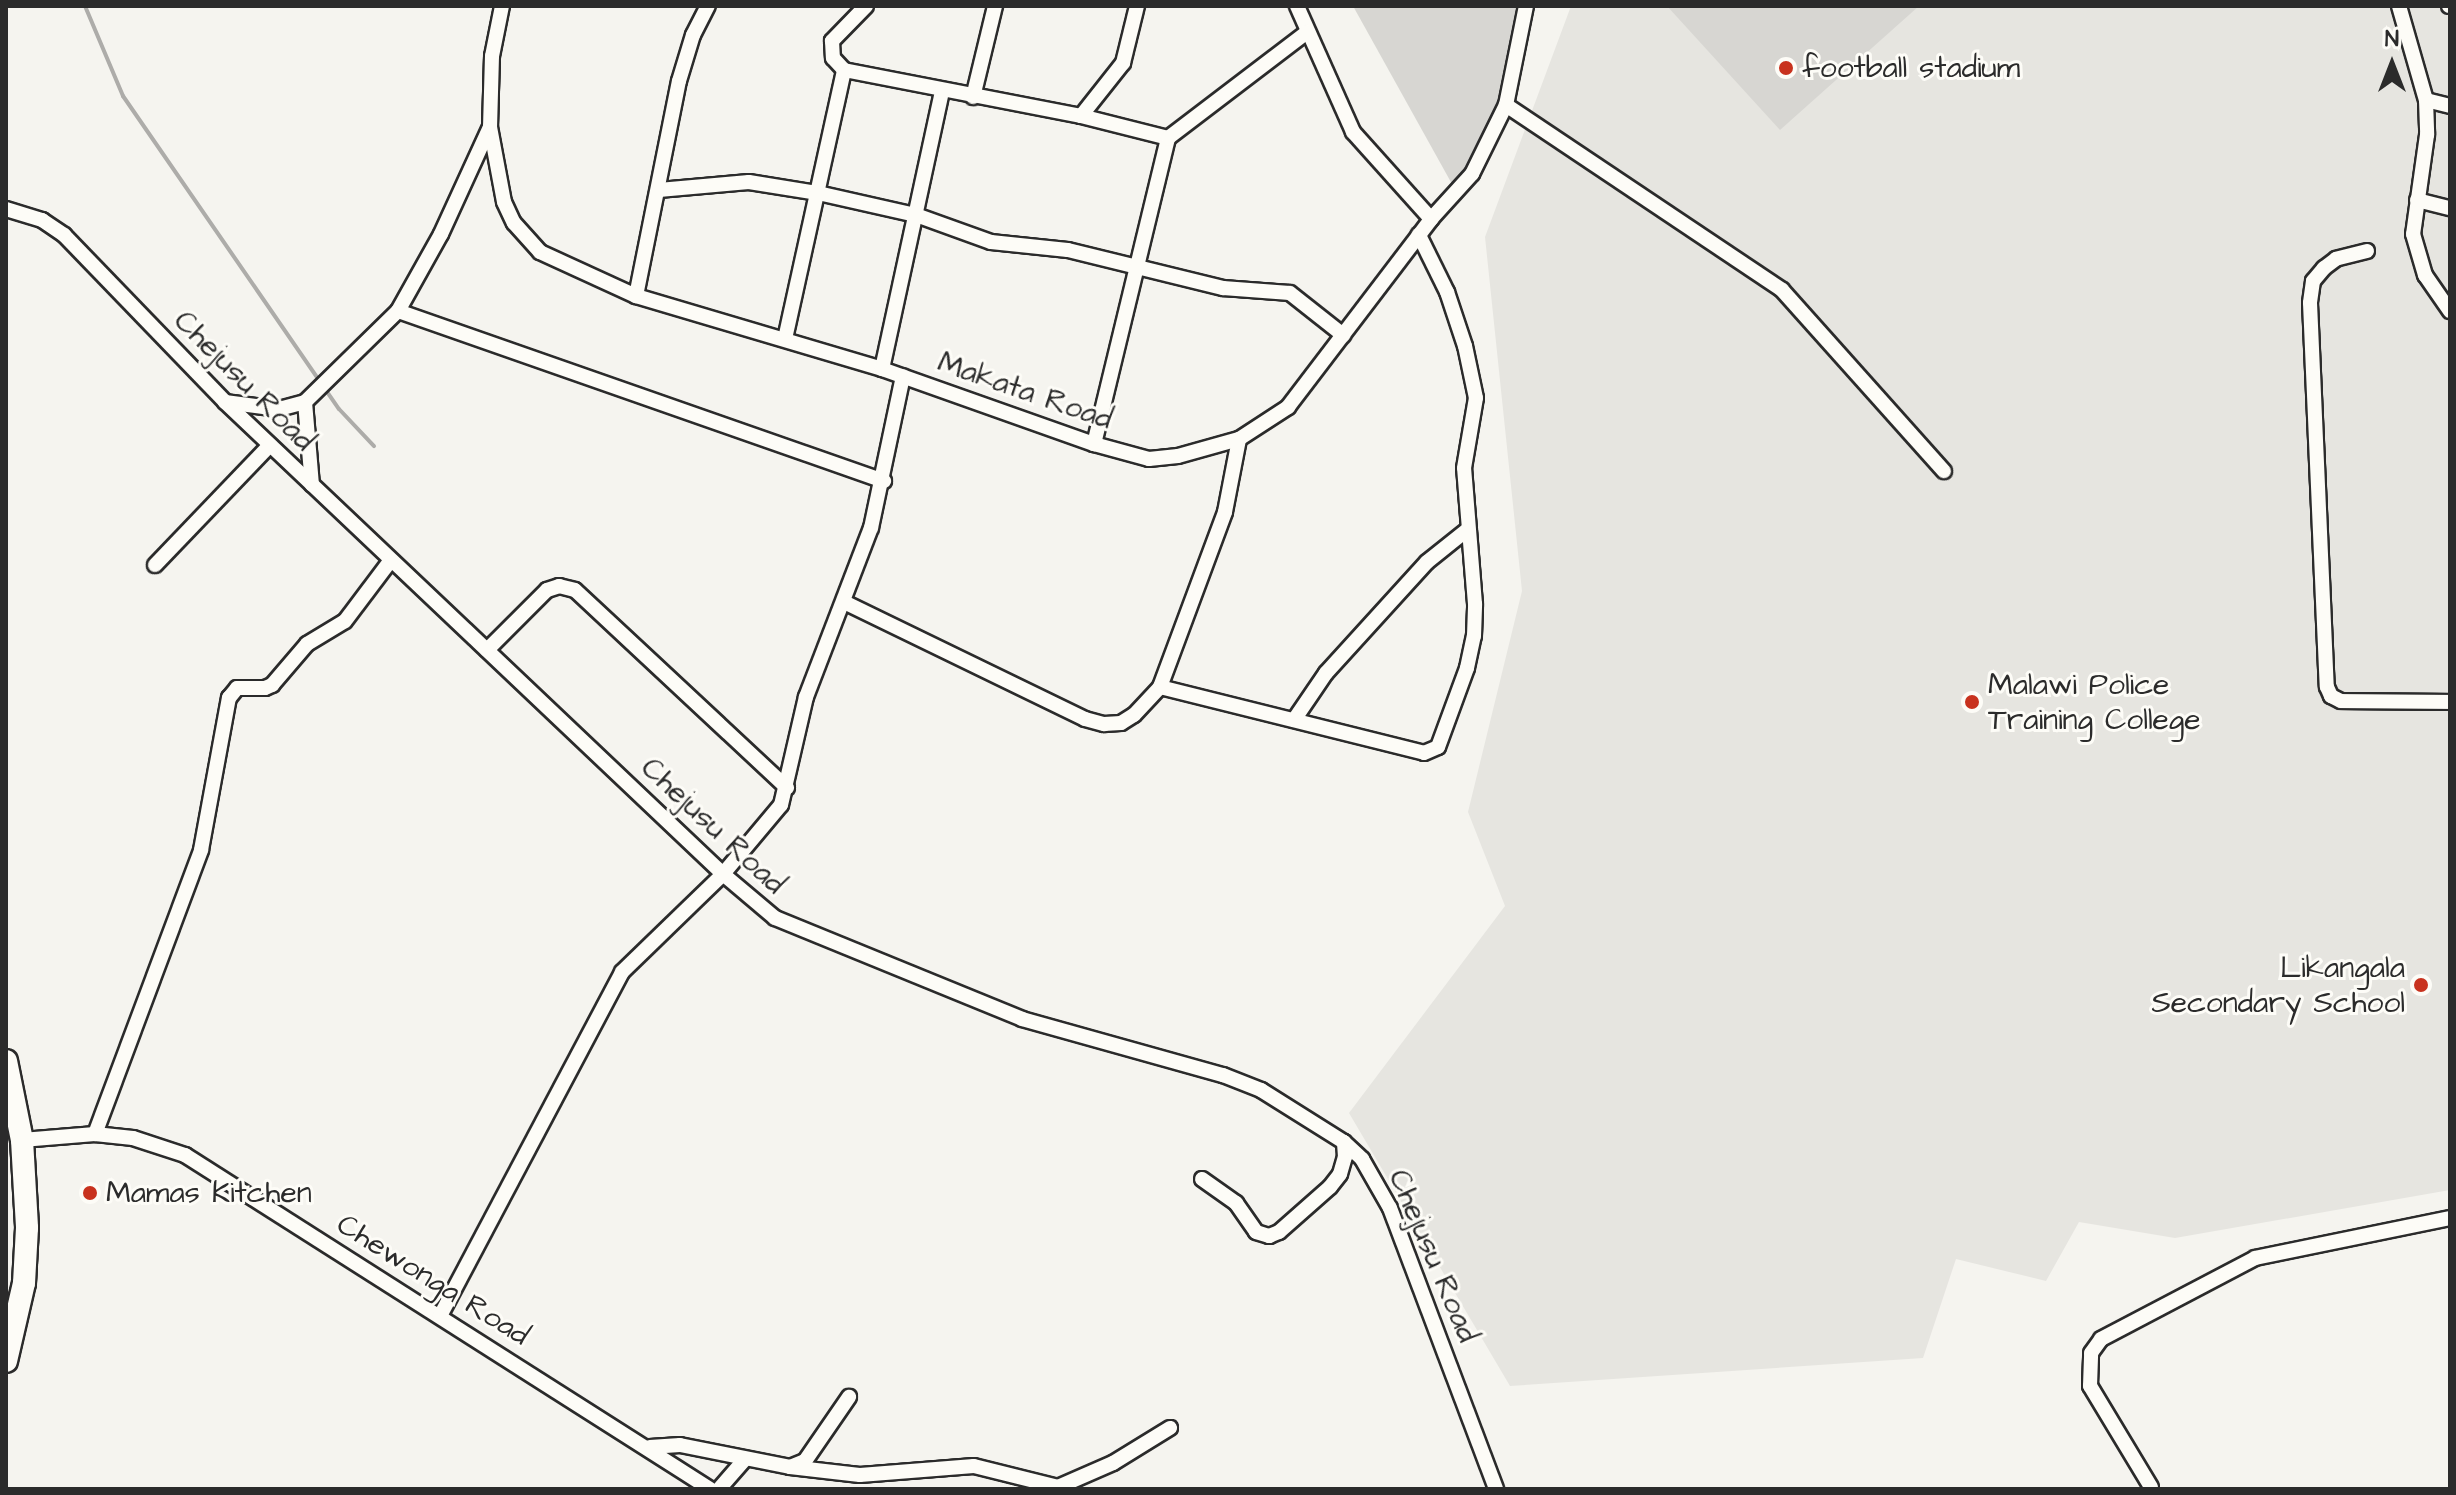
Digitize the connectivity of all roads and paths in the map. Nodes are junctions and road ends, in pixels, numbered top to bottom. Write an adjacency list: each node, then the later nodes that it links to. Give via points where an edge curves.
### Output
1 (502, 6): 17 (street, Makata Road, via 492,56)
2 (708, 6): 19 (street, via 681,71)
3 (866, 6): 10 (street, via 832,41 833,58)
4 (995, 6): 12 (street)
5 (1137, 6): 16 (street, via 1123,63)
6 (1297, 6): 9 (street)
7 (1526, 6): 14 (street, Makata Road)
8 (2399, 6): 13 (street)
9 (1307, 32): 18 (street); 25 (street, via 1353,132)
10 (844, 70): 11 (street); 20 (street)
11 (942, 91): 12 (street); 24 (street)
12 (973, 97): 16 (street)
13 (2426, 100): 15 (street); 21 (street, via 2427,135)
14 (1506, 105): 25 (street, Makata Road, via 1472,174); 41 (street, via 1782,290)
15 (2450, 106)
16 (1081, 116): 18 (street)
17 (490, 127): 29 (street, Makata Road, via 504,202 528,241 553,261); 30 (street, via 441,234)
18 (1168, 138): 28 (street)
19 (659, 190): 20 (street, via 749,182); 29 (street)
20 (818, 193): 24 (street); 33 (street)
21 (2417, 200): 22 (street); 31 (street, via 2417,254)
22 (2450, 208)
23 (6, 209): 36 (street, Chejusu Road, via 42,220 64,235)
24 (916, 215): 28 (street, via 991,242 1068,250); 34 (street)
25 (1431, 219): 26 (street, Makata Road)
26 (1419, 235): 32 (street, Makata Road); 44 (street, via 1447,292 1473,375 1476,398 1464,468)
27 (2367, 251): 50 (street, via 2324,268 2313,281 2310,303 2327,687 2341,701)
28 (1137, 269): 32 (street, via 1223,288 1290,293); 39 (street)
29 (636, 296): 33 (street, Makata Road)
30 (398, 311): 37 (street); 42 (street)
31 (2450, 311)
32 (1343, 335): 38 (street, Makata Road, via 1288,407)
33 (785, 339): 34 (street, Makata Road)
34 (882, 369): 35 (street, Makata Road)
35 (903, 376): 39 (street, Makata Road); 42 (street)
36 (225, 402): 37 (street, via 279,409); 40 (street, Chejusu Road)
37 (305, 402): 43 (street)
38 (1239, 439): 39 (street, Makata Road, via 1149,459); 49 (street, via 1225,512)
39 (1094, 444)
40 (270, 445): 43 (street, Chejusu Road); 46 (street)
41 (1944, 471)
42 (884, 481): 47 (street)
43 (312, 485): 45 (street, Chejusu Road)
44 (1467, 530): 51 (street, via 1433,555 1396,595 1326,673); 51 (street, via 1474,636 1438,747 1424,753)
45 (391, 560): 48 (street, Chejusu Road); 55 (street, via 345,621 307,644 272,685 237,688 229,698 198,858)
46 (155, 565)
47 (844, 602): 49 (street, via 1085,719 1121,723); 52 (street, via 806,697)
48 (487, 650): 52 (street, via 547,590 575,590); 53 (street, Chejusu Road)
49 (1160, 687): 51 (street)
50 (2450, 702)
51 (1294, 720)
52 (787, 788): 53 (street, via 773,819)
53 (723, 874): 57 (street, Chejusu Road, via 788,926 1022,1019 1223,1075 1298,1111); 60 (street, via 622,972)
54 (6, 1061): 56 (highway)
55 (95, 1134): 56 (street, Chewonga Road); 60 (street, Chewonga Road, via 133,1138 185,1155)
56 (22, 1140): 61 (highway, via 24,1283)
57 (1344, 1142): 58 (street, via 1340,1174 1330,1187 1269,1236 1256,1232 1236,1203); 70 (street, Chejusu Road, via 1381,1188)
58 (1202, 1179)
59 (2450, 1218): 67 (street, via 2255,1258 2101,1339 2091,1353 2090,1386)
60 (440, 1316): 64 (street, Chewonga Road)
61 (6, 1361)
62 (849, 1397): 66 (street, via 805,1461)
63 (1170, 1428): 66 (street, via 1113,1463 1058,1487 974,1466 860,1475)
64 (650, 1448): 65 (street, via 680,1445); 68 (street, Chewonga Road)
65 (744, 1460): 66 (street); 69 (street)
66 (790, 1467)
67 (2151, 1487)
68 (710, 1489)
69 (719, 1489)
70 (1496, 1489)

